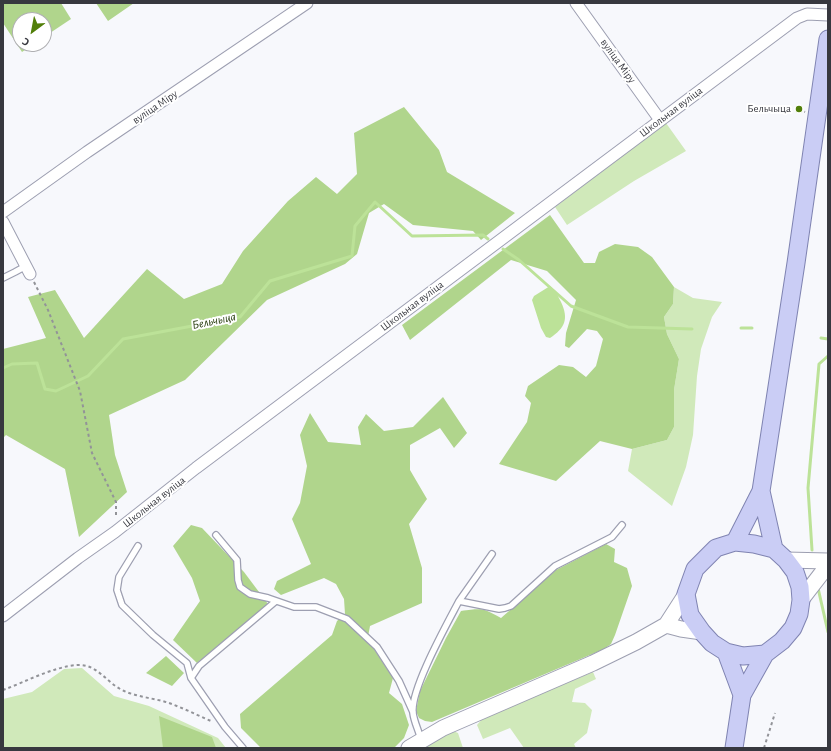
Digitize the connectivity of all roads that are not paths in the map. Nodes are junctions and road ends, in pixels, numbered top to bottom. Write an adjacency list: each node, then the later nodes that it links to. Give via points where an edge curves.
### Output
1 (307, 3): 6 (street, вуліца Міру)
2 (576, 3): 5 (street, вуліца Міру)
3 (828, 15): 5 (street, Школьная вуліца, via 807,14 797,18)
4 (828, 39): 10 (main road)
5 (660, 120): 23 (street, Школьная вуліца)
6 (3, 212)
7 (3, 222): 8 (street)
8 (28, 270): 9 (lane, via 15,272)
9 (3, 278)
10 (760, 491): 13 (main road); 16 (main road)
11 (622, 525): 22 (lane, via 612,537 555,566 511,606 499,609)
12 (216, 535): 21 (lane, via 237,560 240,587 250,594)
13 (735, 542): 16 (main road, via 754,544); 19 (main road, via 716,548 695,569)
14 (138, 546): 28 (lane, via 119,577 117,590 122,605 186,663)
15 (492, 554): 22 (lane)
16 (780, 554): 17 (street); 20 (main road, via 795,572)
17 (828, 561)
18 (828, 565): 20 (street)
19 (686, 594): 24 (street); 25 (main road, via 690,615)
20 (801, 600): 27 (main road, via 793,628 782,641)
21 (276, 601): 28 (lane, via 198,666); 30 (lane, via 294,607 316,607 347,619 377,647 399,681)
22 (459, 601): 30 (lane, via 417,689)
23 (3, 616)
24 (666, 625): 25 (street); 31 (street, via 593,663 443,728)
25 (702, 632): 26 (main road, via 712,643)
26 (726, 652): 27 (main road, via 743,656); 29 (main road)
27 (764, 654): 29 (main road)
28 (191, 678): 32 (lane)
29 (742, 695): 33 (main road)
30 (413, 712): 31 (lane)
31 (415, 744)
32 (243, 748)
33 (734, 748)

